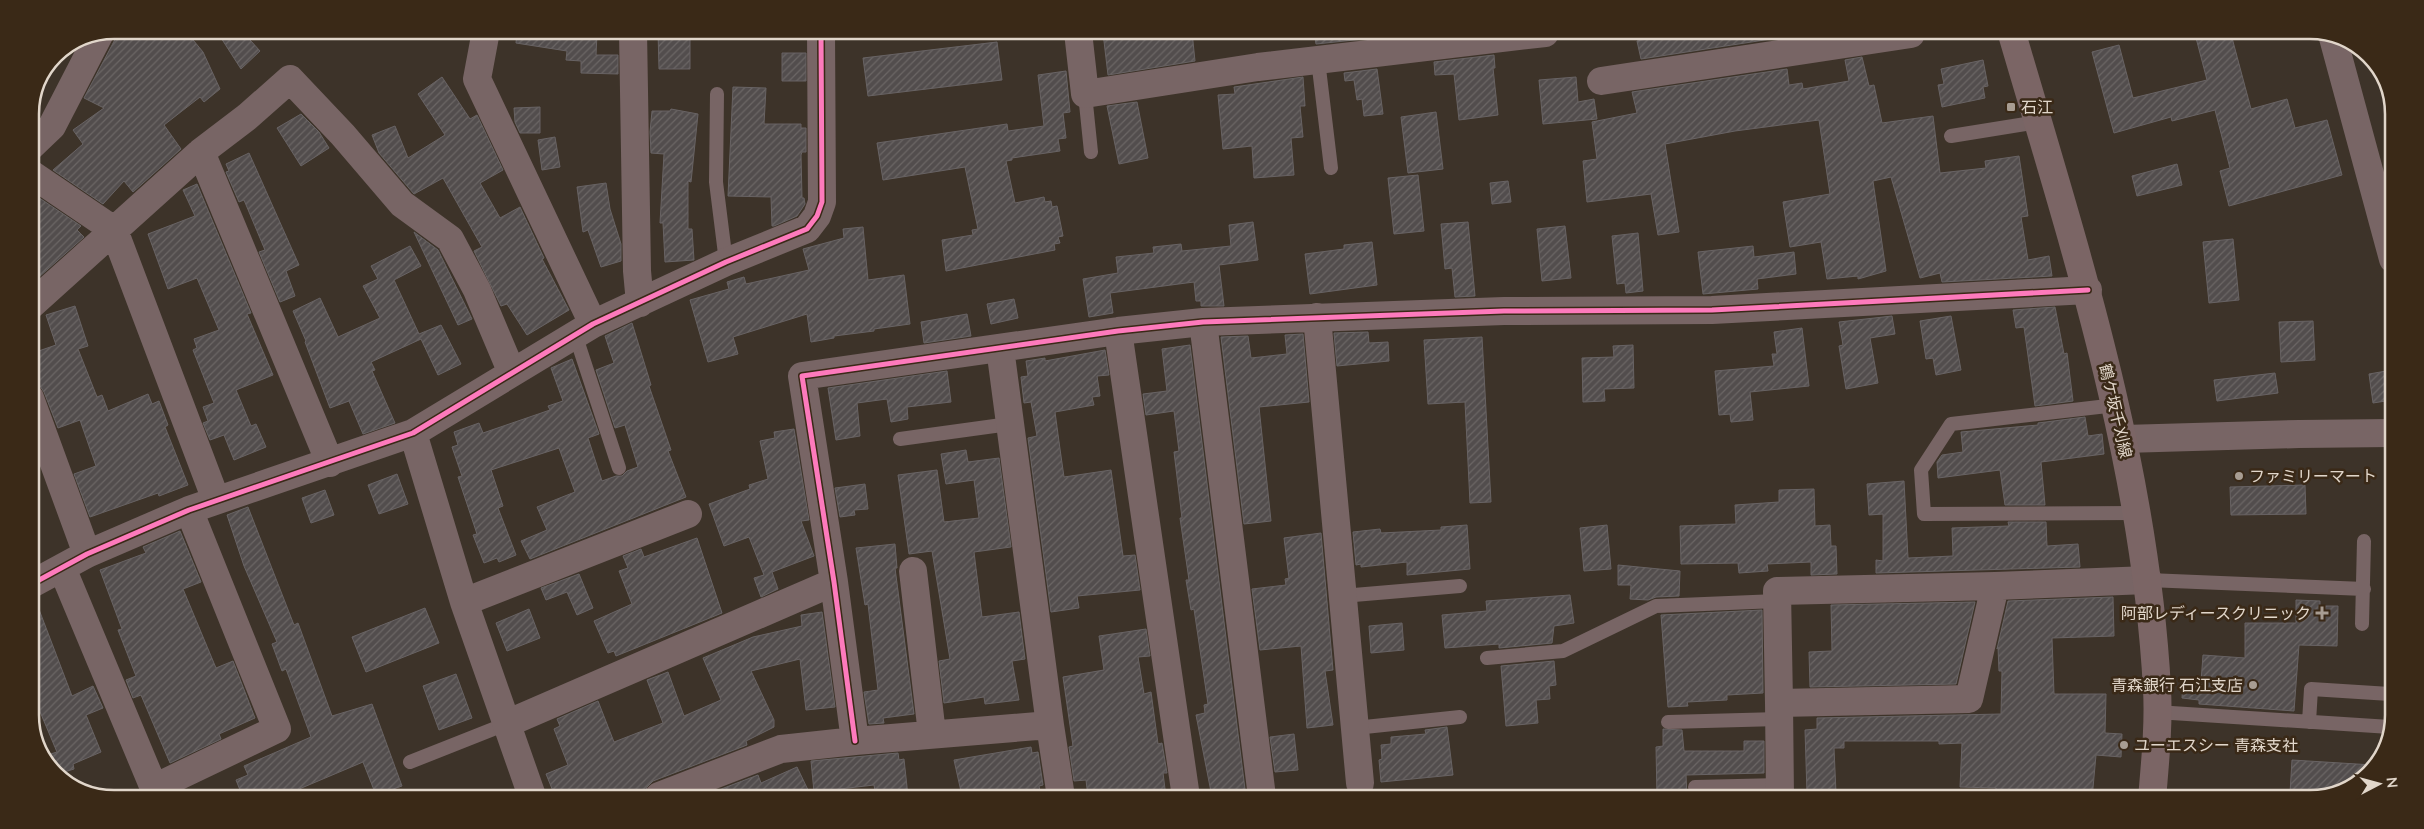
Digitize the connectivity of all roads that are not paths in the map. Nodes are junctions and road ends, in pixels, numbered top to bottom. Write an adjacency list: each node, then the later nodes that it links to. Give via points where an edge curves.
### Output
1 (484, 39): 29 (street, via 477,78)
2 (633, 39): 26 (street)
3 (821, 39): 23 (street, via 822,202 817,216 806,229)
4 (1079, 39): 13 (street)
5 (1495, 39): 10 (street)
6 (1878, 39): 11 (street)
7 (2013, 39): 14 (main road, 鶴ケ坂千刈線)
8 (96, 41): 16 (street, via 52,126)
9 (2335, 44): 21 (street)
10 (1318, 60): 13 (street); 19 (lane)
11 (1601, 81)
12 (717, 94): 23 (lane, via 716,182)
13 (1085, 94): 18 (lane)
14 (2038, 122): 15 (lane); 24 (main road, 鶴ケ坂千刈線)
15 (1951, 136)
16 (39, 138)
17 (201, 152): 22 (street); 32 (street, via 247,118 290,79 402,204 450,239 477,290); 40 (street)
18 (1091, 152)
19 (1331, 168)
20 (39, 179): 22 (street)
21 (2385, 229)
22 (114, 230): 25 (street); 42 (street)
23 (726, 262): 26 (street)
24 (2088, 290): 27 (street, via 1712,310 1504,311); 33 (main road, 鶴ケ坂千刈線)
25 (39, 298)
26 (640, 303): 29 (street)
27 (1317, 317): 28 (street); 56 (street)
28 (1203, 322): 30 (street); 80 (street)
29 (584, 331): 32 (street); 41 (lane)
30 (1118, 331): 31 (street); 79 (street)
31 (1000, 348): 35 (street); 52 (street, via 802,376)
32 (512, 373): 36 (street)
33 (2116, 405): 39 (main road, 鶴ケ坂千刈線); 44 (lane, via 1951,424 1921,470 1924,514)
34 (39, 423): 47 (street)
35 (1009, 424): 38 (lane); 68 (street)
36 (413, 433): 40 (street); 58 (street)
37 (2385, 433): 39 (street)
38 (900, 439)
39 (2124, 439): 44 (main road, 鶴ケ坂千刈線)
40 (330, 463): 42 (street)
41 (619, 468)
42 (216, 500): 43 (street)
43 (190, 510): 47 (street); 48 (street, via 277,729 154,788)
44 (2138, 513): 51 (main road, 鶴ケ坂千刈線)
45 (688, 514): 58 (street)
46 (2364, 541): 55 (lane)
47 (87, 554): 48 (street)
48 (62, 568): 50 (street)
49 (913, 571): 71 (street)
50 (39, 580)
51 (2148, 580): 54 (street); 55 (lane); 63 (main road, 鶴ケ坂千刈線)
52 (834, 582): 67 (street); 72 (street)
53 (1460, 586): 56 (lane)
54 (1995, 586): 57 (street, via 1777,591); 62 (street, via 1969,699)
55 (2364, 589): 59 (lane)
56 (1342, 596): 70 (street)
57 (1777, 601): 60 (lane, via 1656,606 1563,651); 62 (street)
58 (464, 602): 67 (street)
59 (2362, 624)
60 (1487, 658)
61 (2385, 694): 66 (lane, via 2311,689)
62 (1779, 711): 65 (lane); 82 (street)
63 (2156, 712): 66 (lane); 83 (main road, 鶴ケ坂千刈線)
64 (1460, 717): 70 (lane)
65 (1668, 722)
66 (2309, 722): 69 (lane)
67 (506, 724): 73 (lane); 76 (street)
68 (1050, 725): 71 (street); 78 (street)
69 (2385, 727)
70 (1356, 728): 74 (street)
71 (932, 734): 72 (street)
72 (855, 741): 77 (street, via 782,749)
73 (410, 762)
74 (1360, 783)
75 (1695, 787): 81 (lane)
76 (530, 790)
77 (675, 790)
78 (1060, 790)
79 (1185, 790)
80 (1261, 790)
81 (1759, 790)
82 (1780, 790)
83 (2152, 790)

